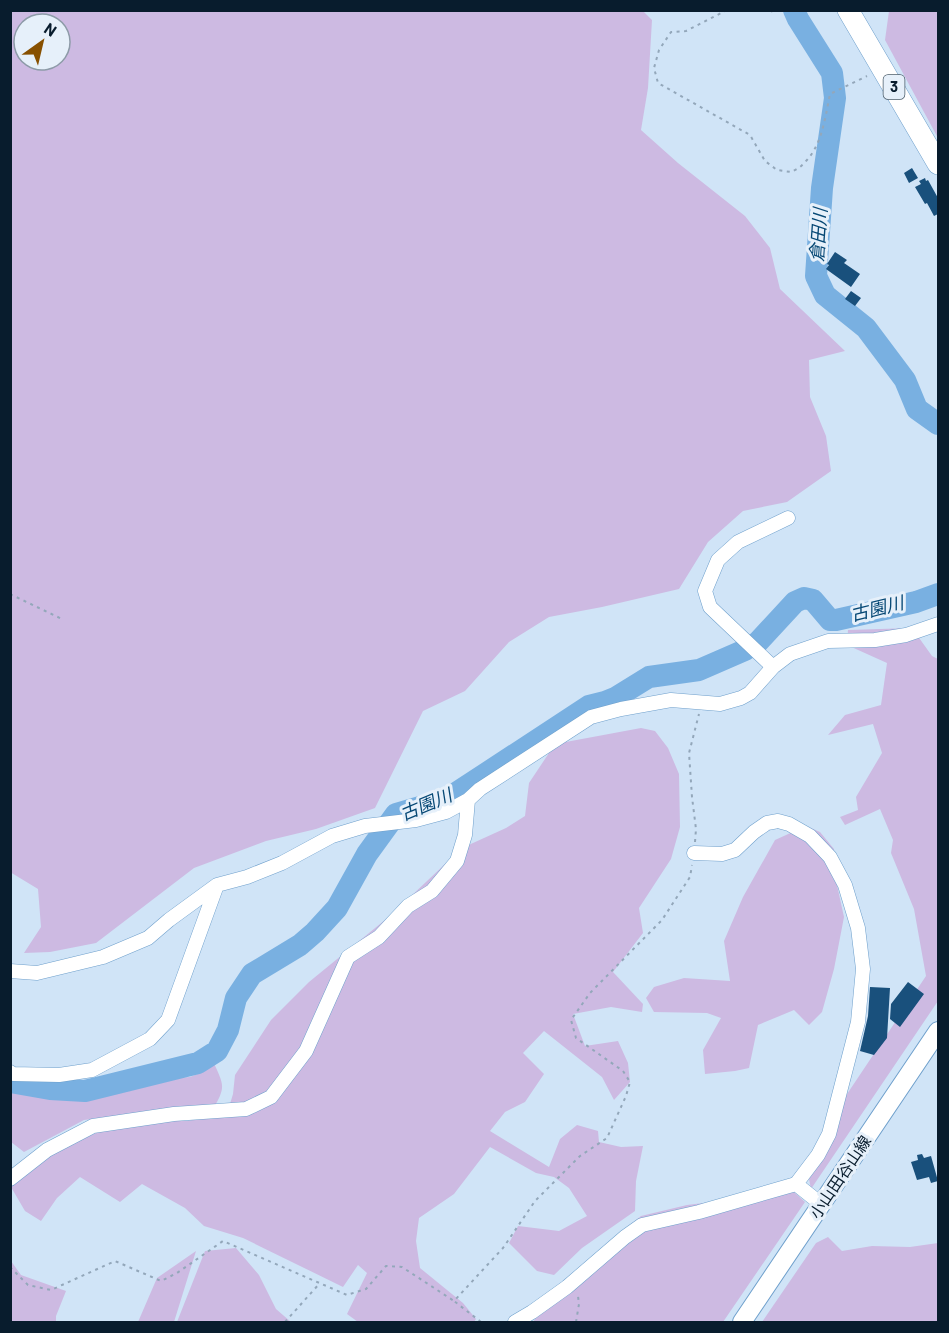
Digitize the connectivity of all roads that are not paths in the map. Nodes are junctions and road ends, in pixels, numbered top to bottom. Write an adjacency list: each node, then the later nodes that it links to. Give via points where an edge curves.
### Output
1 (848, 10): 2 (highway, 3)
2 (939, 164)
3 (788, 518): 5 (street, via 738,542 718,560 705,591 710,607)
4 (939, 624): 5 (street, via 874,640 828,641 790,654)
5 (773, 667): 6 (street, via 750,693 720,704 671,700 591,717)
6 (468, 800): 8 (street, via 446,812 416,820 365,826 332,836 282,863); 12 (street, via 465,835 457,861 432,891 408,906 379,937 348,957 306,1051 271,1097 246,1109 93,1126 47,1150)
7 (694, 853): 13 (street, via 722,854 735,850 767,823 778,821 810,836 830,857 845,885 858,928 863,969 858,1022 828,1134)
8 (217, 885): 9 (street, via 148,938 103,957 37,974); 11 (street, via 168,1020 150,1039 92,1070 59,1075)
9 (10, 971)
10 (939, 1031): 14 (main road, 小山田谷山線)
11 (10, 1072)
12 (10, 1179)
13 (796, 1185): 14 (street); 15 (street, via 642,1225)
14 (821, 1204): 16 (main road, 小山田谷山線)
15 (515, 1323)
16 (742, 1323)

